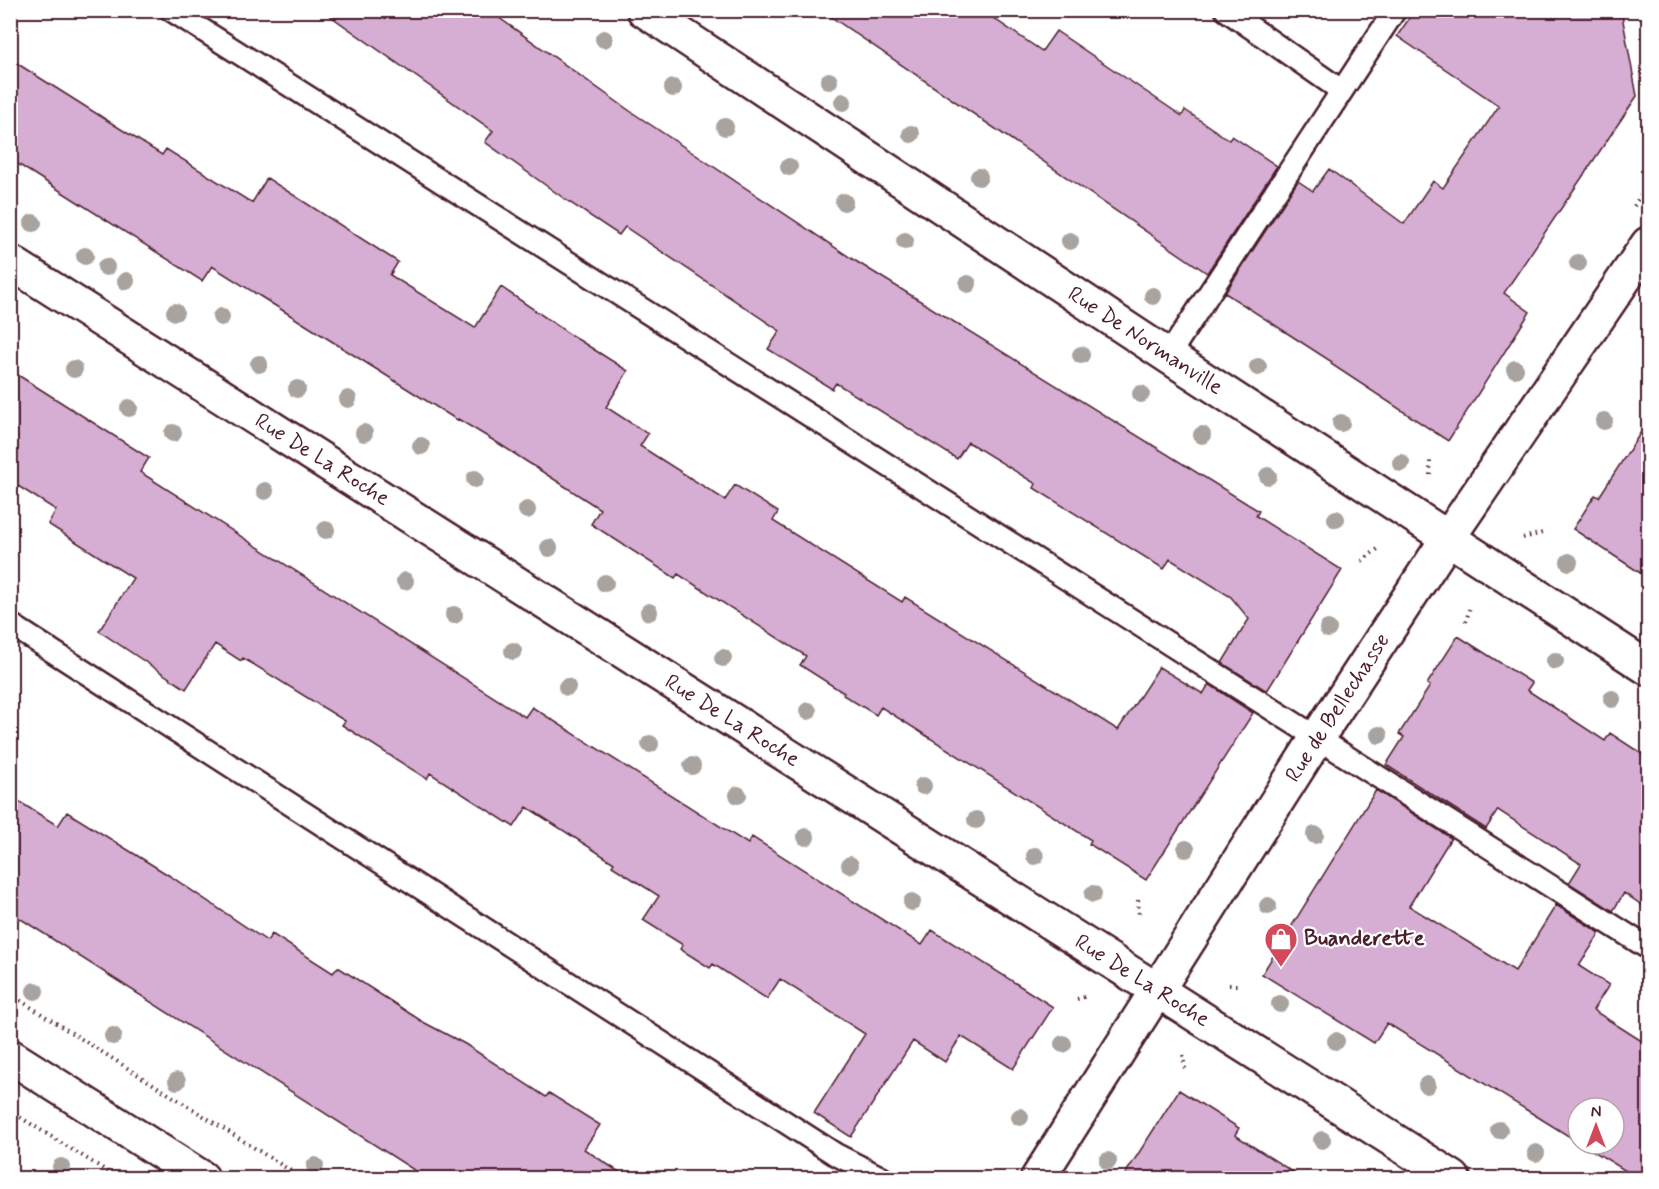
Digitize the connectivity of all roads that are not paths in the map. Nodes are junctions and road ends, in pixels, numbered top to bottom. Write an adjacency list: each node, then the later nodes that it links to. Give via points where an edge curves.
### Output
1 (171, 10): 12 (lane)
2 (644, 10): 8 (street, Rue De Normanville)
3 (1226, 10): 5 (lane)
4 (1395, 10): 5 (lane)
5 (1342, 91): 8 (lane)
6 (1648, 244): 9 (street, Rue de Bellechasse)
7 (10, 262): 14 (street, Rue De La Roche)
8 (1168, 356): 9 (street, Rue De Normanville)
9 (1448, 538): 11 (street, Rue De Normanville); 12 (street, Rue de Bellechasse)
10 (10, 624): 17 (lane, via 835,1154)
11 (1648, 668)
12 (1317, 738): 13 (lane); 14 (street, Rue de Bellechasse)
13 (1648, 948)
14 (1156, 991): 18 (street, Rue de Bellechasse); 19 (street, Rue De La Roche)
15 (10, 1056): 16 (street)
16 (202, 1179)
17 (882, 1179)
18 (1038, 1179)
19 (1453, 1179)

